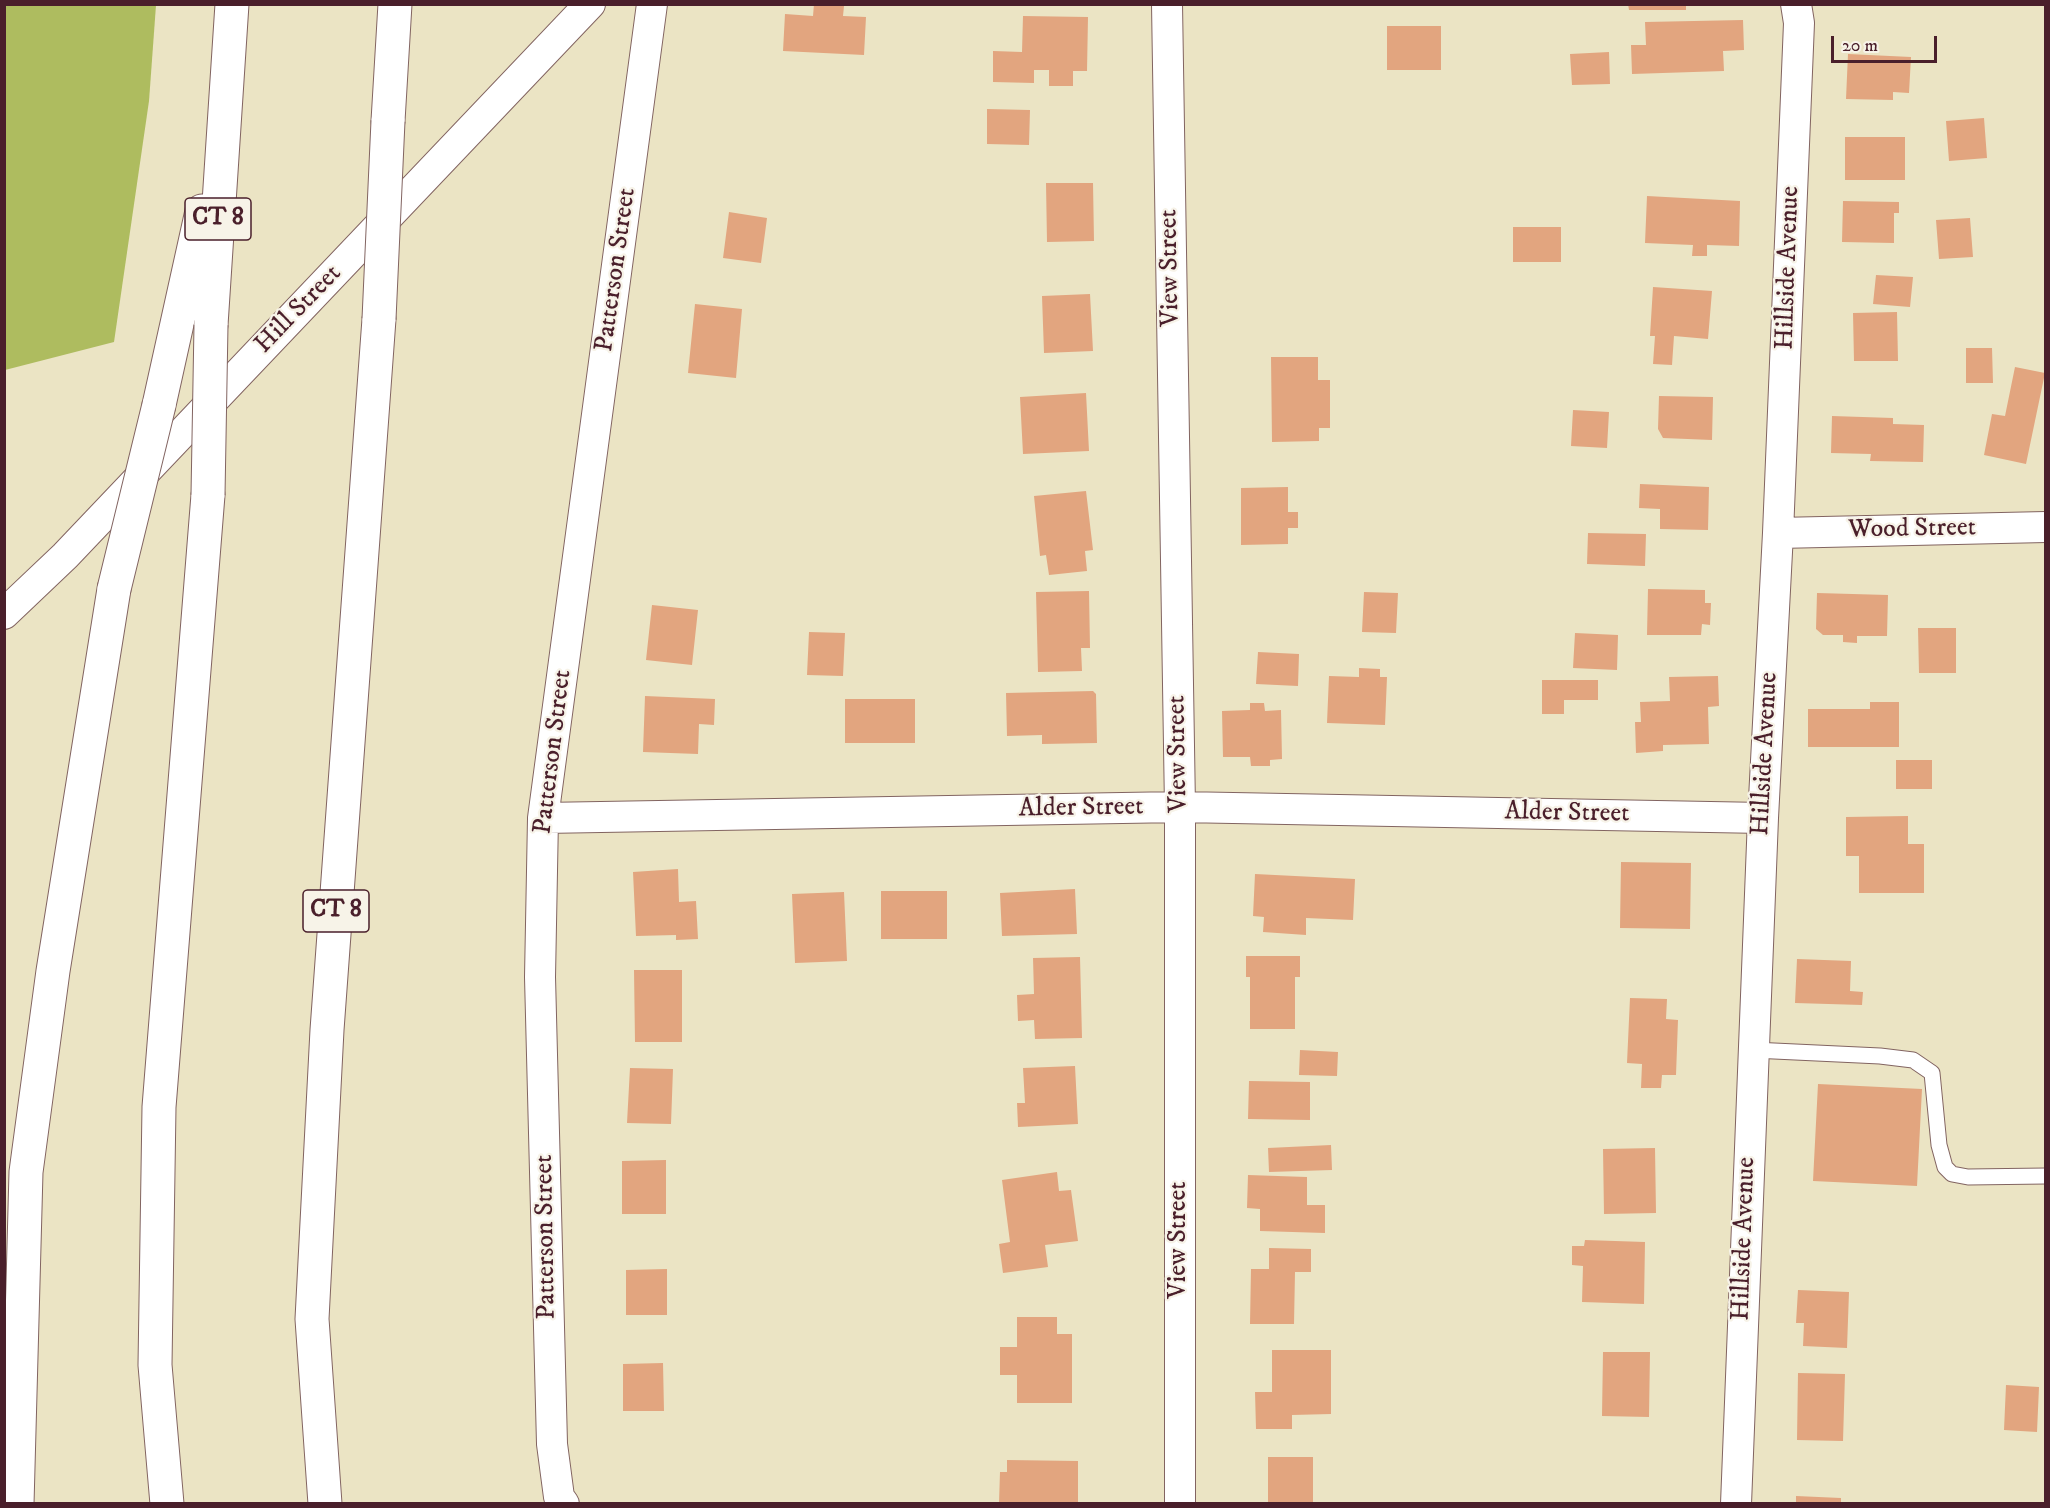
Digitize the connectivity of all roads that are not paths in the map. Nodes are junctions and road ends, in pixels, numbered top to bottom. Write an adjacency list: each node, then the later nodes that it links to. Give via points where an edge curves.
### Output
1 (232, 4): 7 (highway, CT 8)
2 (395, 4): 18 (highway, CT 8, bridge, via 379,319 327,1030 312,1319)
3 (590, 4): 10 (street, Hill Street, via 73,548)
4 (652, 4): 12 (street, Patterson Street)
5 (1167, 4): 11 (street, View Street)
6 (1796, 4): 9 (street, Hillside Avenue, via 1799,23)
7 (224, 113): 16 (highway, bridge, via 114,589 52,971 26,1173); 17 (highway, CT 8, bridge, via 211,325 208,495 159,1107 154,1365)
8 (2046, 527): 9 (street, Wood Street)
9 (1778, 533): 13 (street, Hillside Avenue)
10 (4, 614)
11 (1180, 807): 12 (street, Alder Street); 13 (street, Alder Street); 20 (street, View Street)
12 (543, 818): 19 (street, Patterson Street, via 540,977 552,1444 559,1497)
13 (1762, 818): 14 (street, Hillside Avenue)
14 (1753, 1050): 15 (lane, via 1912,1060 1932,1073 1939,1145 1945,1167 1952,1174); 21 (street, Hillside Avenue)
15 (2046, 1176)
16 (17, 1503)
17 (167, 1503)
18 (325, 1503)
19 (564, 1503)
20 (1180, 1503)
21 (1736, 1503)

